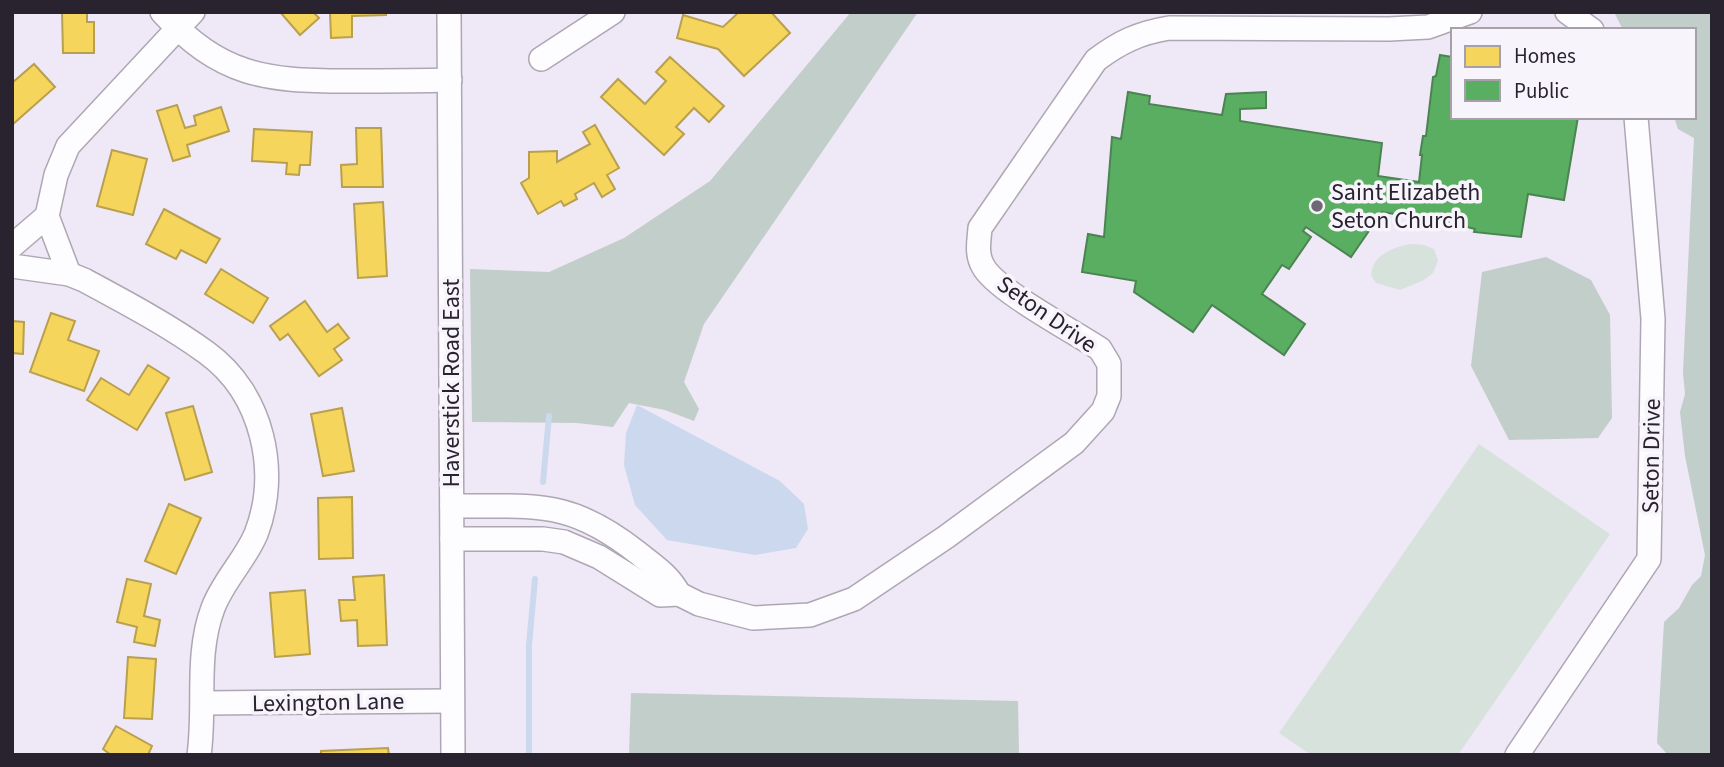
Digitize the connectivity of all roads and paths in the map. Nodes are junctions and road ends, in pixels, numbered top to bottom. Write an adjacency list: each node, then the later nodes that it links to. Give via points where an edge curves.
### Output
1 (449, 12): 8 (street, Haverstick Road East)
2 (613, 12): 7 (street)
3 (1470, 12): 16 (street, Seton Drive, via 1428,27 1169,28 1120,42 1096,60 980,228 978,251 984,268 1000,284 1100,349 1110,377 1109,396 1098,418 1074,443 1006,494 854,599 835,607 785,618 753,618 698,604)
4 (1567, 12): 6 (street)
5 (178, 18): 8 (street, via 221,61 268,78); 10 (street, via 68,146)
6 (1589, 28)
7 (541, 59)
8 (450, 80): 14 (street, Haverstick Road East)
9 (1636, 119): 21 (street, Seton Drive, via 1653,319 1649,559)
10 (47, 216): 11 (street); 13 (street)
11 (12, 246)
12 (12, 266): 13 (street)
13 (69, 274): 18 (street, via 209,354 235,382 259,425 267,456 268,494 255,536 213,608 204,644)
14 (452, 506): 15 (street, Haverstick Road East); 16 (street, Seton Drive, via 540,507 579,515 606,528 671,579)
15 (452, 539): 16 (street, Seton Drive, via 564,542 599,557 660,596); 17 (street, Haverstick Road East)
16 (679, 594)
17 (452, 701): 18 (street, Lexington Lane); 20 (street, Haverstick Road East)
18 (204, 703): 19 (street)
19 (199, 755)
20 (453, 755)
21 (1517, 755)

